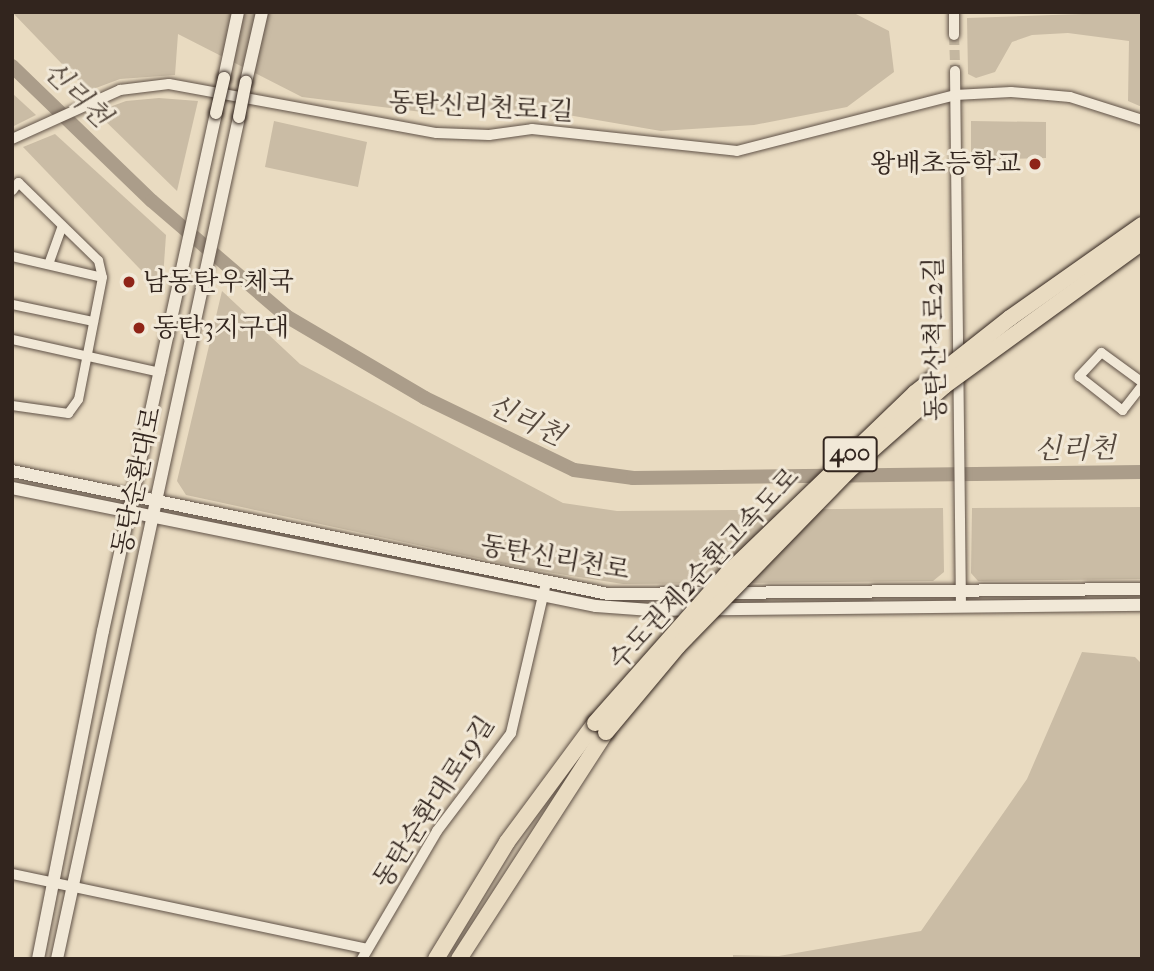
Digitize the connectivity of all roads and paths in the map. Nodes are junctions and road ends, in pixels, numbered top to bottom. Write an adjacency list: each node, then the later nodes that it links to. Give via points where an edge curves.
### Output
1 (238, 12): 20 (main road, 동탄순환대로, bridge)
2 (261, 12): 24 (main road, 동탄순환대로, bridge)
3 (954, 12): 4 (street)
4 (954, 35)
5 (955, 71): 6 (street, 동탄산척로2길)
6 (955, 95): 7 (street, 동탄신리천로1길, via 1011,92 1070,97); 8 (street, 동탄신리천로1길, via 737,151 533,129 489,135 437,133 169,84 120,90); 44 (street, 동탄산척로2길)
7 (1142, 120)
8 (12, 139)
9 (12, 190): 10 (street, via 18,182)
10 (62, 225): 14 (street); 15 (street, via 97,260)
11 (1142, 225): 51 (highway, 수도권제2순환고속도로 / 400, bridge, via 1010,318 915,393 727,574)
12 (1142, 242): 51 (highway, 수도권제2순환고속도로 / 400, bridge, via 944,386 848,471)
13 (12, 256): 14 (street)
14 (48, 264): 15 (street)
15 (102, 277): 17 (street)
16 (12, 303): 17 (street)
17 (93, 321): 19 (street)
18 (12, 339): 19 (street)
19 (86, 355): 20 (street); 22 (street, via 78,399 68,413)
20 (160, 372): 23 (main road, 동탄순환대로)
21 (1142, 383): 21 (street, via 1101,352 1079,376 1122,410)
22 (12, 405)
23 (143, 450): 24 (main road, via 152,462); 28 (main road, 동탄순환대로)
24 (165, 457): 29 (main road, 동탄순환대로)
25 (12, 471): 26 (main road, 동탄신리천로)
26 (83, 486): 28 (main road, 동탄신리천로); 30 (main road, via 90,496)
27 (12, 488): 30 (main road, 동탄신리천로)
28 (132, 497): 29 (main road, 동탄신리천로); 32 (main road, 동탄순환대로)
29 (155, 502): 31 (main road, 동탄신리천로); 33 (main road, 동탄순환대로)
30 (79, 503): 32 (main road, 동탄신리천로)
31 (211, 513): 34 (main road, via 202,520); 37 (main road, 동탄신리천로)
32 (129, 514): 33 (main road, 동탄신리천로); 35 (main road, 동탄순환대로)
33 (152, 519): 34 (main road, 동탄신리천로); 36 (main road, 동탄순환대로)
34 (208, 530): 39 (main road, 동탄신리천로)
35 (119, 558): 36 (main road, via 133,551); 53 (main road, 동탄순환대로)
36 (142, 565): 54 (main road, 동탄순환대로)
37 (502, 573): 38 (main road, 동탄신리천로); 39 (main road, via 507,583)
38 (546, 582): 42 (main road, 동탄신리천로); 45 (street, 동탄순환대로19길)
39 (496, 587): 45 (main road, 동탄신리천로)
40 (1142, 589): 41 (main road, 동탄신리천로)
41 (1002, 591): 44 (main road, 동탄신리천로); 48 (main road, via 998,598)
42 (594, 592): 43 (main road, 동탄신리천로, via 639,596); 46 (main road, via 584,597)
43 (921, 592): 44 (main road, 동탄신리천로); 49 (main road, via 926,599)
44 (961, 592): 50 (street, 동탄산척로2길)
45 (543, 597): 46 (main road, 동탄신리천로); 55 (street, 동탄순환대로19길, via 510,733 437,831)
46 (589, 605): 49 (main road, 동탄신리천로, via 651,610)
47 (1142, 605): 48 (main road, 동탄신리천로)
48 (1004, 606): 50 (main road, 동탄신리천로)
49 (922, 607): 50 (main road, 동탄신리천로)
50 (961, 607)
51 (601, 727): 58 (highway, 수도권제2순환고속도로 / 400, via 507,842); 59 (highway, 수도권제2순환고속도로 / 400)
52 (12, 874): 53 (street)
53 (52, 883): 54 (street); 56 (main road, 동탄순환대로)
54 (72, 887): 55 (street); 57 (main road, 동탄순환대로)
55 (365, 954)
56 (38, 959)
57 (57, 959)
58 (436, 959)
59 (459, 959)

